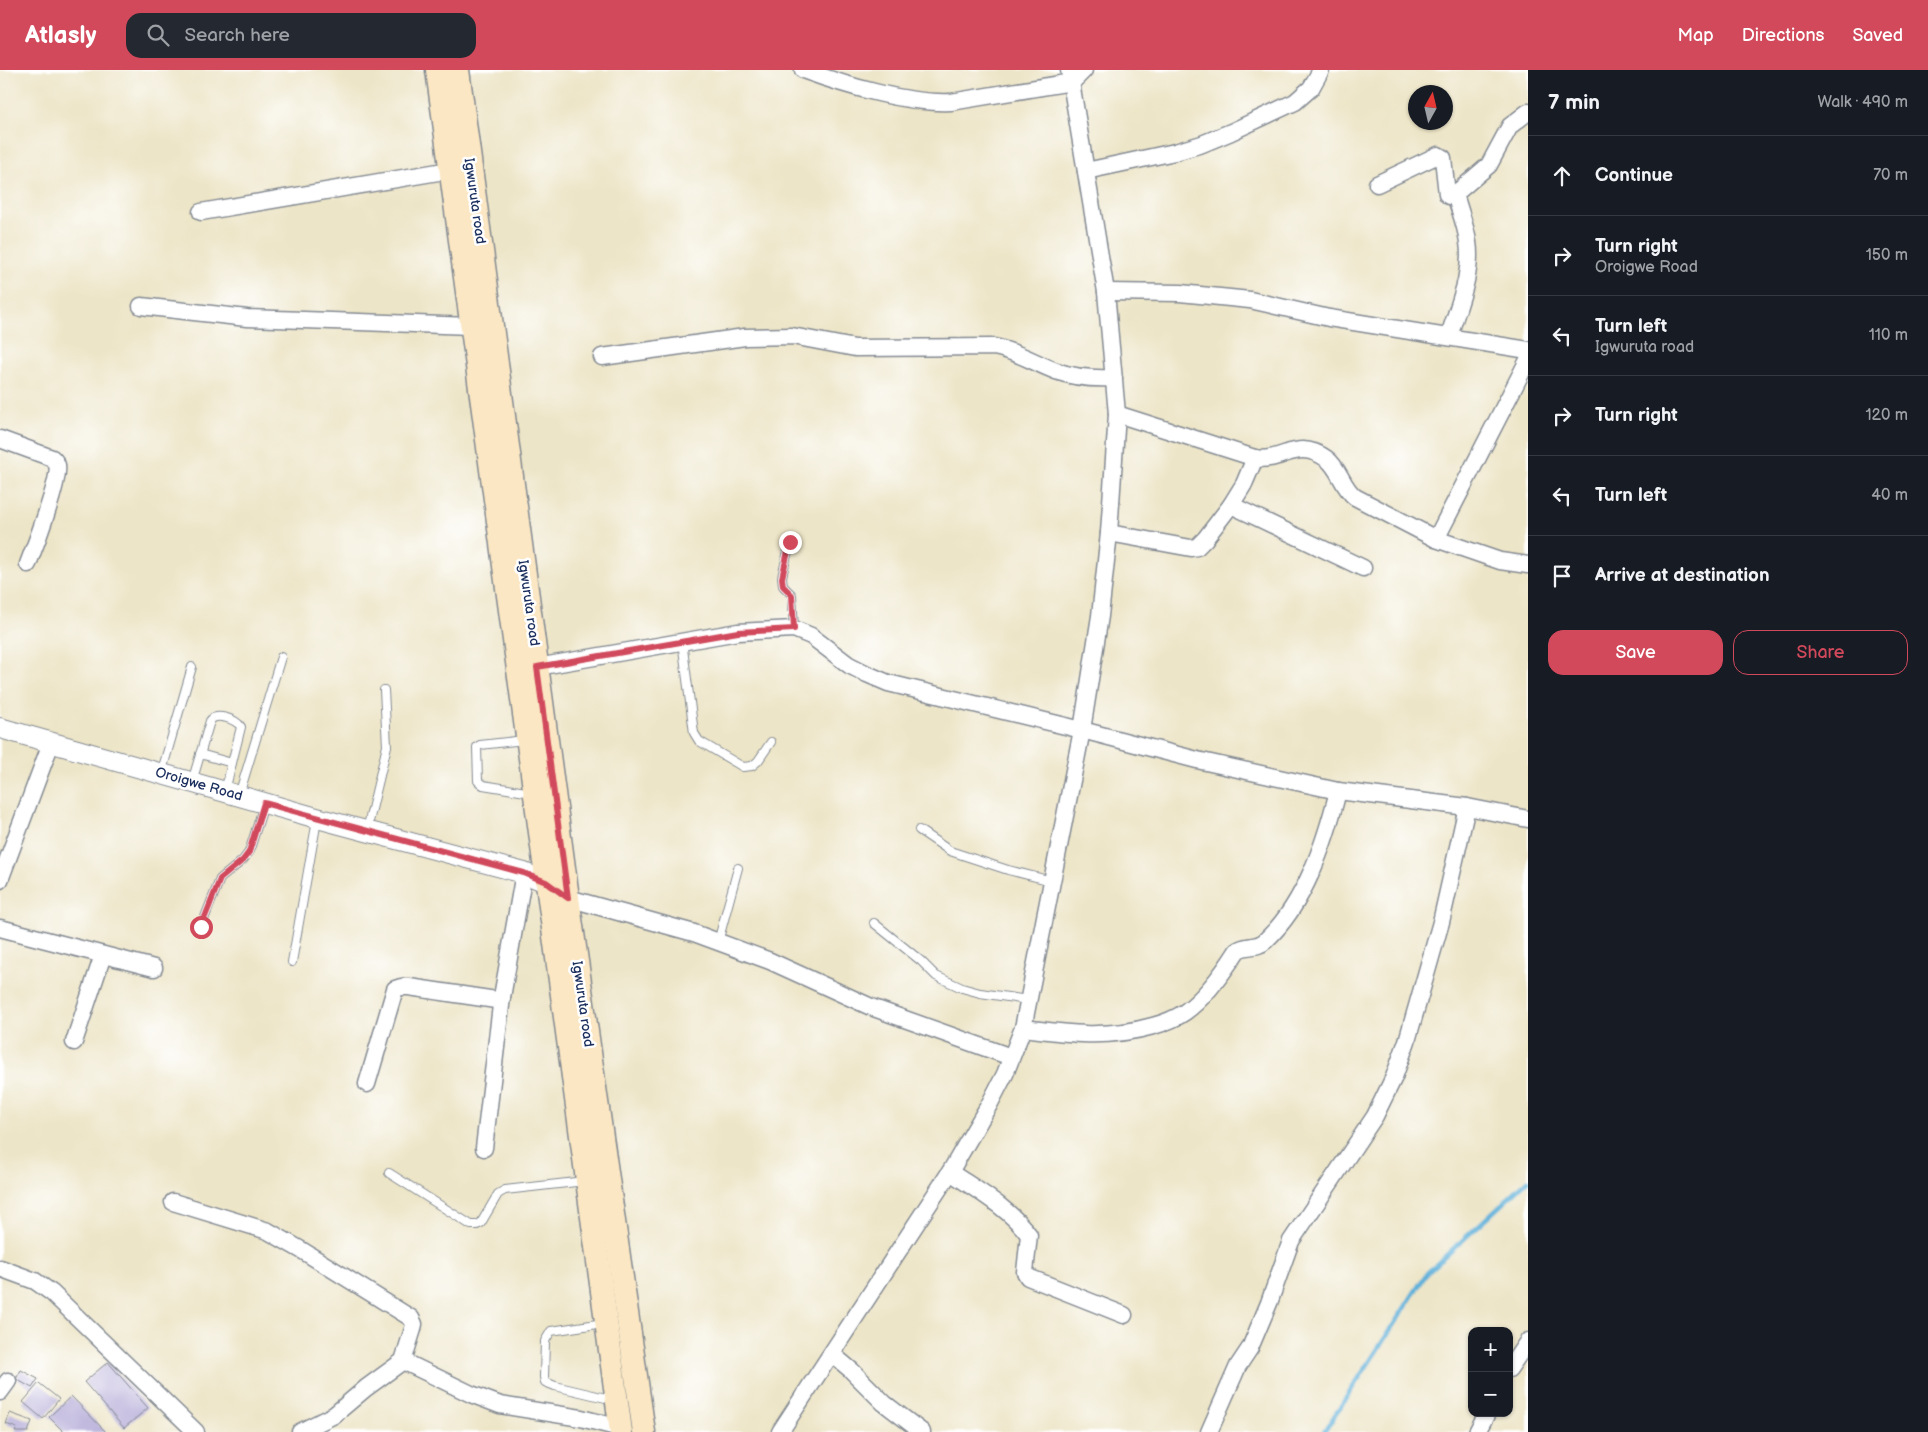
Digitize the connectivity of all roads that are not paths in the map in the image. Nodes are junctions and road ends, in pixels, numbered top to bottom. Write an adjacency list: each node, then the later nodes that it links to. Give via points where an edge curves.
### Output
1 (437, 70): 8 (main road, Igwuruta road)
2 (458, 70): 35 (main road, Igwuruta road)
3 (803, 70): 6 (street, via 872,90 937,103)
4 (1084, 70): 6 (street)
5 (1321, 70): 9 (street, via 1311,88 1295,102 1231,132 1175,152)
6 (1071, 76): 9 (street)
7 (1528, 112): 11 (street, via 1510,126 1489,165)
8 (450, 170): 12 (street); 15 (main road, Igwuruta road)
9 (1086, 171): 13 (street)
10 (1376, 184): 11 (street, via 1438,155 1443,158 1447,194)
11 (1455, 194): 16 (street, via 1468,242 1469,259)
12 (201, 212)
13 (1106, 292): 16 (street, via 1180,293 1250,300 1329,318); 20 (street)
14 (141, 306): 15 (street, via 247,318)
15 (471, 326): 39 (main road, Igwuruta road)
16 (1449, 336): 17 (street)
17 (1528, 350)
18 (602, 357): 20 (street, via 745,337 792,336 855,348 994,347 1071,375)
19 (1528, 360): 26 (street)
20 (1114, 378): 21 (street)
21 (1116, 414): 23 (street); 25 (street)
22 (0, 439): 28 (street, via 52,458 57,465 44,522)
23 (1255, 458): 24 (street, via 1244,484); 26 (street, via 1264,460 1301,450 1316,453 1329,460 1350,493)
24 (1230, 504): 25 (street, via 1197,547); 30 (street)
25 (1109, 532): 38 (street)
26 (1436, 539): 29 (street, via 1500,561)
27 (790, 542): 31 (lane, via 782,578 783,586 792,595)
28 (28, 564)
29 (1528, 565)
30 (1363, 568)
31 (794, 629): 32 (street, via 738,632); 38 (street, via 811,636 849,665 888,683)
32 (682, 641): 35 (street); 40 (lane, via 694,733 699,741 743,767 758,761)
33 (281, 657): 47 (lane)
34 (192, 667): 44 (lane)
35 (537, 667): 60 (main road, Igwuruta road)
36 (384, 690): 53 (lane, via 387,746)
37 (0, 728): 41 (street, Oroigwe Road)
38 (1082, 730): 46 (street, via 1197,760); 58 (street)
39 (527, 740): 48 (main road, Igwuruta road); 48 (lane, via 477,747 478,781 483,785)
40 (771, 742)
41 (51, 743): 44 (street, Oroigwe Road); 57 (street)
42 (200, 754): 43 (lane); 43 (lane, via 212,718 216,716 238,722 241,731); 45 (lane)
43 (232, 763): 47 (lane)
44 (161, 774): 45 (street, Oroigwe Road)
45 (192, 782): 47 (street, Oroigwe Road)
46 (1338, 791): 50 (street); 70 (street, via 1317,861 1281,924 1258,946 1240,948 1201,998 1184,1013 1136,1031 1098,1035)
47 (232, 793): 49 (street, Oroigwe Road)
48 (534, 793): 59 (main road, Igwuruta road)
49 (264, 803): 51 (street, Oroigwe Road); 62 (lane, via 249,852 220,879)
50 (1467, 807): 52 (street); 94 (street, via 1441,922 1394,1077 1375,1116 1291,1241 1250,1348 1238,1366)
51 (317, 818): 53 (street, Oroigwe Road); 66 (lane)
52 (1528, 819)
53 (367, 830): 56 (street, Oroigwe Road)
54 (919, 830): 58 (lane, via 950,851)
55 (738, 868): 64 (lane)
56 (524, 873): 59 (street, Oroigwe Road); 68 (street)
57 (0, 880)
58 (1052, 881): 69 (street)
59 (546, 882): 60 (street, Oroigwe Road); 77 (main road, Igwuruta road)
60 (568, 898): 64 (street); 91 (main road, Igwuruta road)
61 (874, 923): 69 (lane, via 936,976 980,994)
62 (201, 927)
63 (0, 928): 65 (street)
64 (718, 942): 72 (street, via 770,961 871,1007)
65 (103, 955): 67 (street); 71 (street)
66 (292, 962)
67 (154, 968)
68 (502, 997): 73 (street, via 496,1000 398,988); 74 (street)
69 (1028, 1000): 70 (street)
70 (1023, 1028): 72 (street)
71 (74, 1042)
72 (1011, 1057): 75 (street, via 989,1105)
73 (366, 1084)
74 (484, 1148)
75 (950, 1172): 80 (street, via 1002,1206 1026,1230 1029,1236 1028,1277); 83 (street)
76 (389, 1173): 77 (lane, via 471,1225 482,1223 498,1194 505,1190)
77 (587, 1181): 81 (main road, Igwuruta road)
78 (173, 1202): 84 (street, via 268,1231 411,1318 414,1324)
79 (0, 1268): 89 (street, via 35,1281 52,1292)
80 (1124, 1316)
81 (606, 1323): 86 (main road, Igwuruta road); 86 (lane, via 551,1331 544,1341 545,1382)
82 (1528, 1341): 85 (street)
83 (832, 1354): 92 (street); 93 (street, via 884,1404)
84 (403, 1361): 88 (street, via 500,1405 581,1418); 90 (street, via 334,1415)
85 (1513, 1363)
86 (616, 1400): 88 (main road, Igwuruta road)
87 (1485, 1417): 95 (street)
88 (620, 1430)
89 (196, 1432)
90 (300, 1432)
91 (644, 1432)
92 (780, 1432)
93 (922, 1432)
94 (1209, 1432)
95 (1477, 1432)

